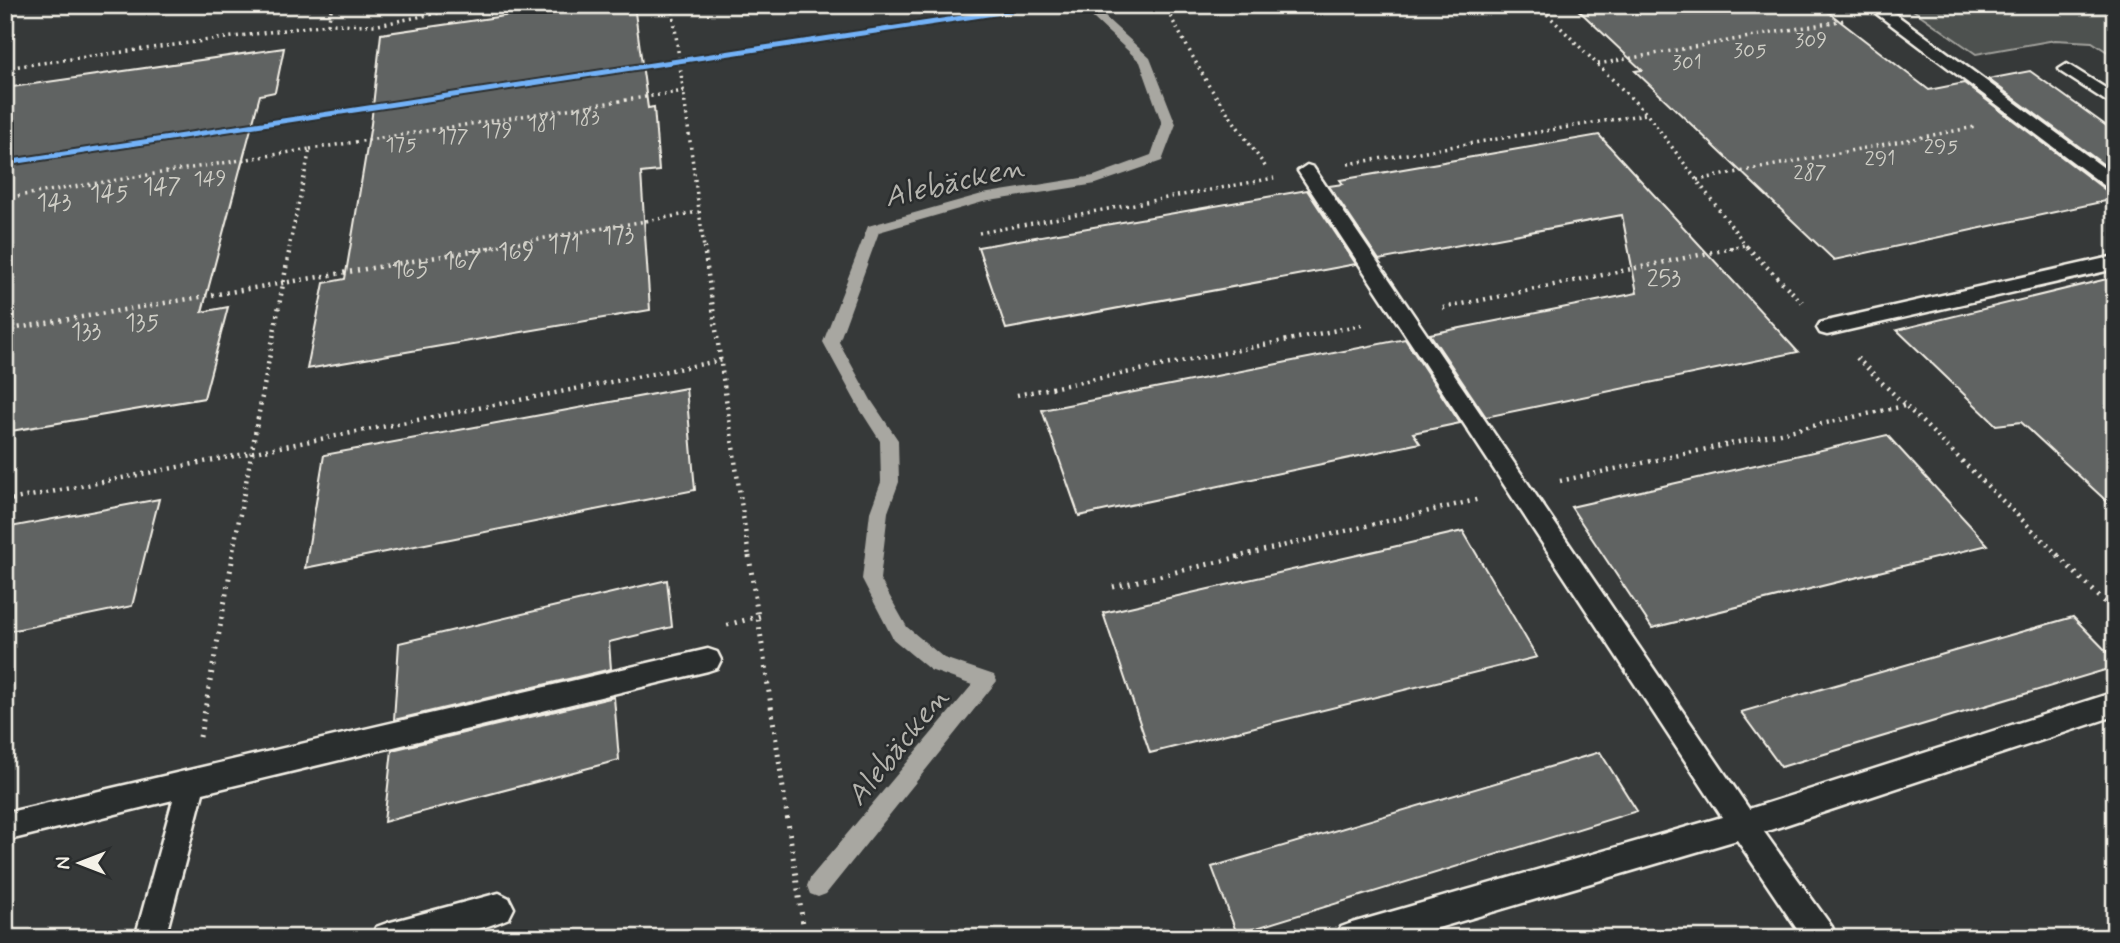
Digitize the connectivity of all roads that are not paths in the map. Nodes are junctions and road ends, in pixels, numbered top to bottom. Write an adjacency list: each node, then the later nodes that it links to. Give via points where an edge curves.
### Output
1 (1878, 9): 5 (lane)
2 (2067, 69): 3 (lane)
3 (2115, 102)
4 (1307, 172): 11 (lane)
5 (2115, 185)
6 (2115, 262): 7 (lane)
7 (1827, 328)
8 (708, 660): 10 (lane)
9 (2115, 704): 11 (lane)
10 (192, 783): 12 (lane); 14 (lane)
11 (1743, 825): 16 (lane); 17 (lane)
12 (5, 827)
13 (499, 908): 15 (lane)
14 (150, 938)
15 (387, 938)
16 (1352, 938)
17 (1821, 938)

